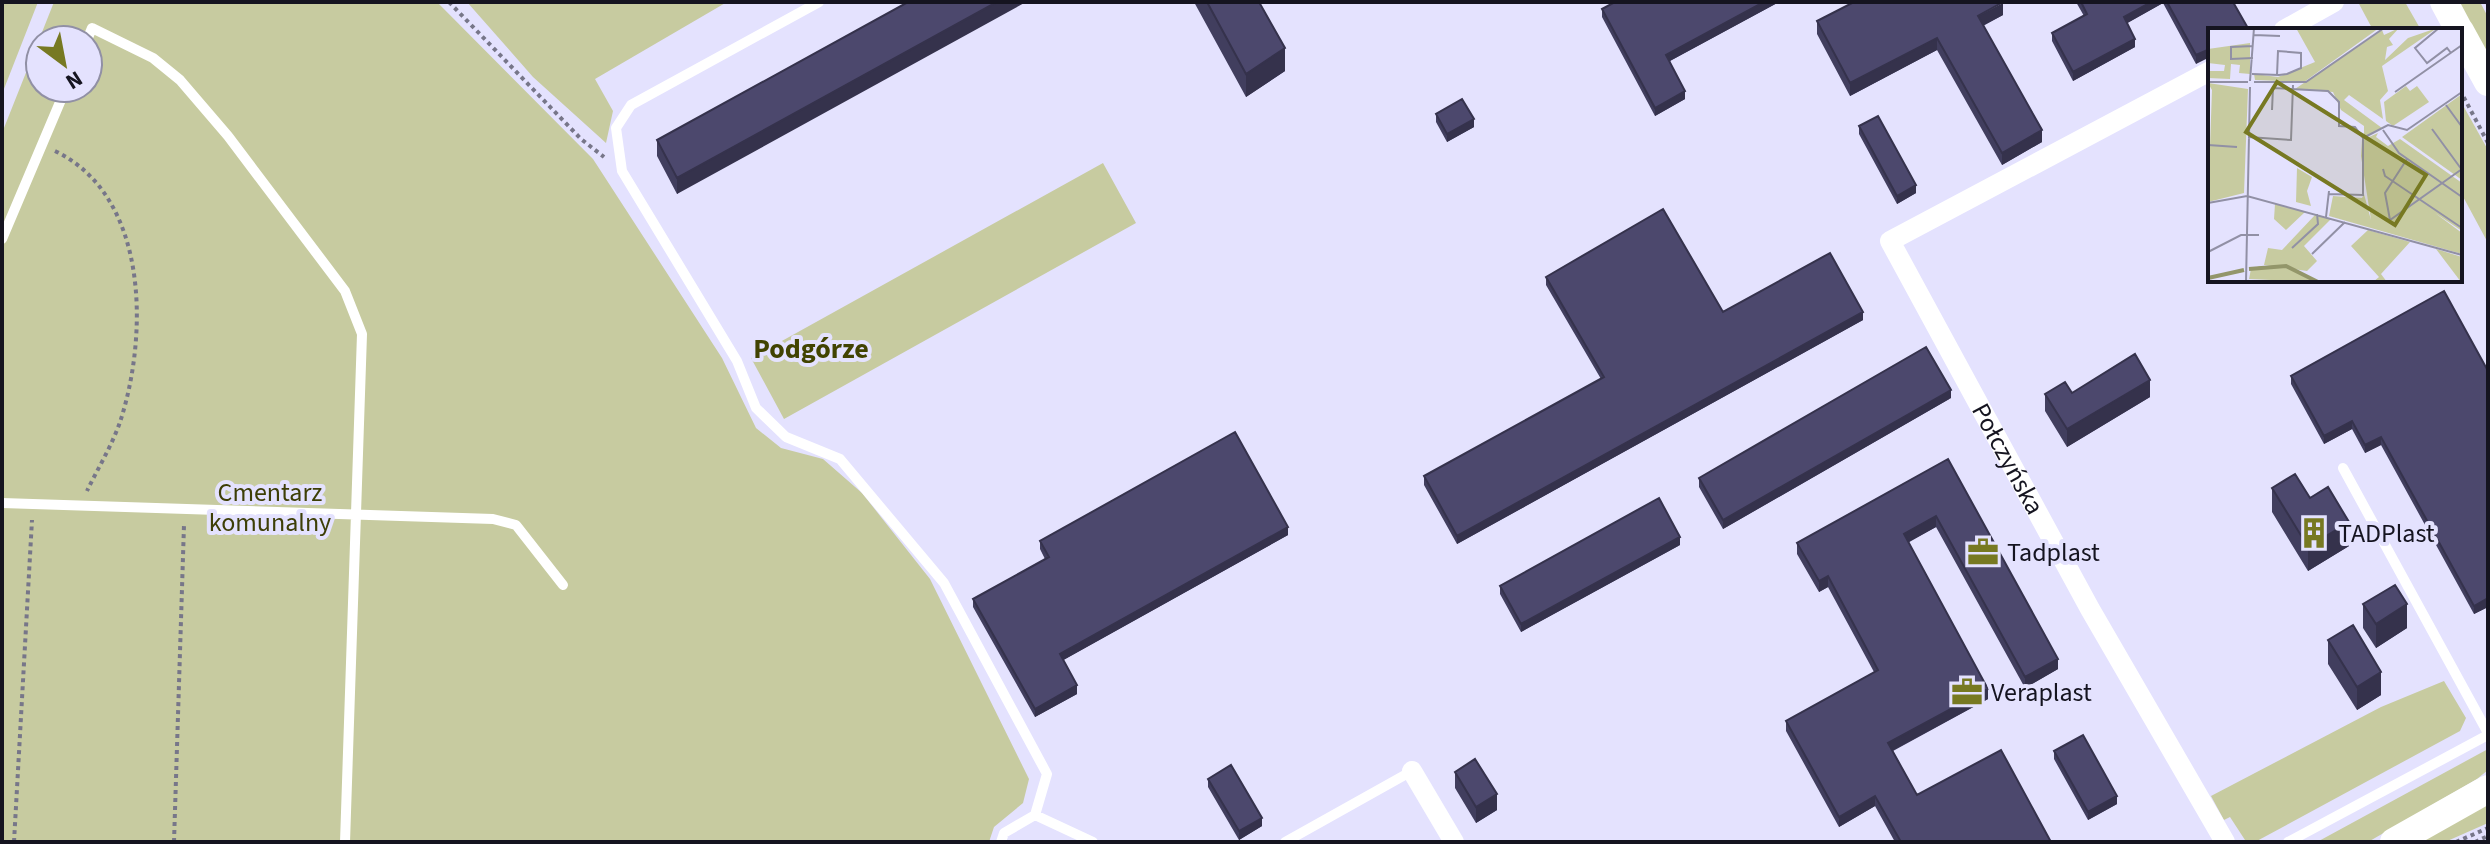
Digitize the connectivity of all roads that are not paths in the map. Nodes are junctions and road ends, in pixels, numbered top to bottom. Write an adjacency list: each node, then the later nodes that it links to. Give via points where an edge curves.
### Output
1 (819, 2): 19 (lane, via 631,105 616,128 622,171 737,361 756,408 786,437 840,459 944,583 1047,774)
2 (2334, 2): 4 (street)
3 (2444, 2): 5 (main road)
4 (2288, 28)
5 (2458, 28)
6 (104, 32): 14 (lane, via 153,58 180,80 345,291 362,334)
7 (2462, 35): 9 (main road)
8 (2208, 72): 25 (street, Połczyńska, via 1890,241 2090,609)
9 (2488, 82)
10 (59, 104): 11 (lane)
11 (2, 239)
12 (2343, 468): 16 (lane)
13 (2, 503): 14 (lane)
14 (354, 515): 15 (lane, via 493,519 516,525); 20 (lane)
15 (563, 585)
16 (2488, 734): 26 (lane)
17 (1412, 771): 23 (lane); 24 (street)
18 (2488, 789): 27 (main road)
19 (1035, 815): 21 (lane, via 1004,833); 22 (lane)
20 (345, 842)
21 (1001, 842)
22 (1093, 842)
23 (1285, 842)
24 (1454, 842)
25 (2225, 842)
26 (2288, 842)
27 (2394, 842)

